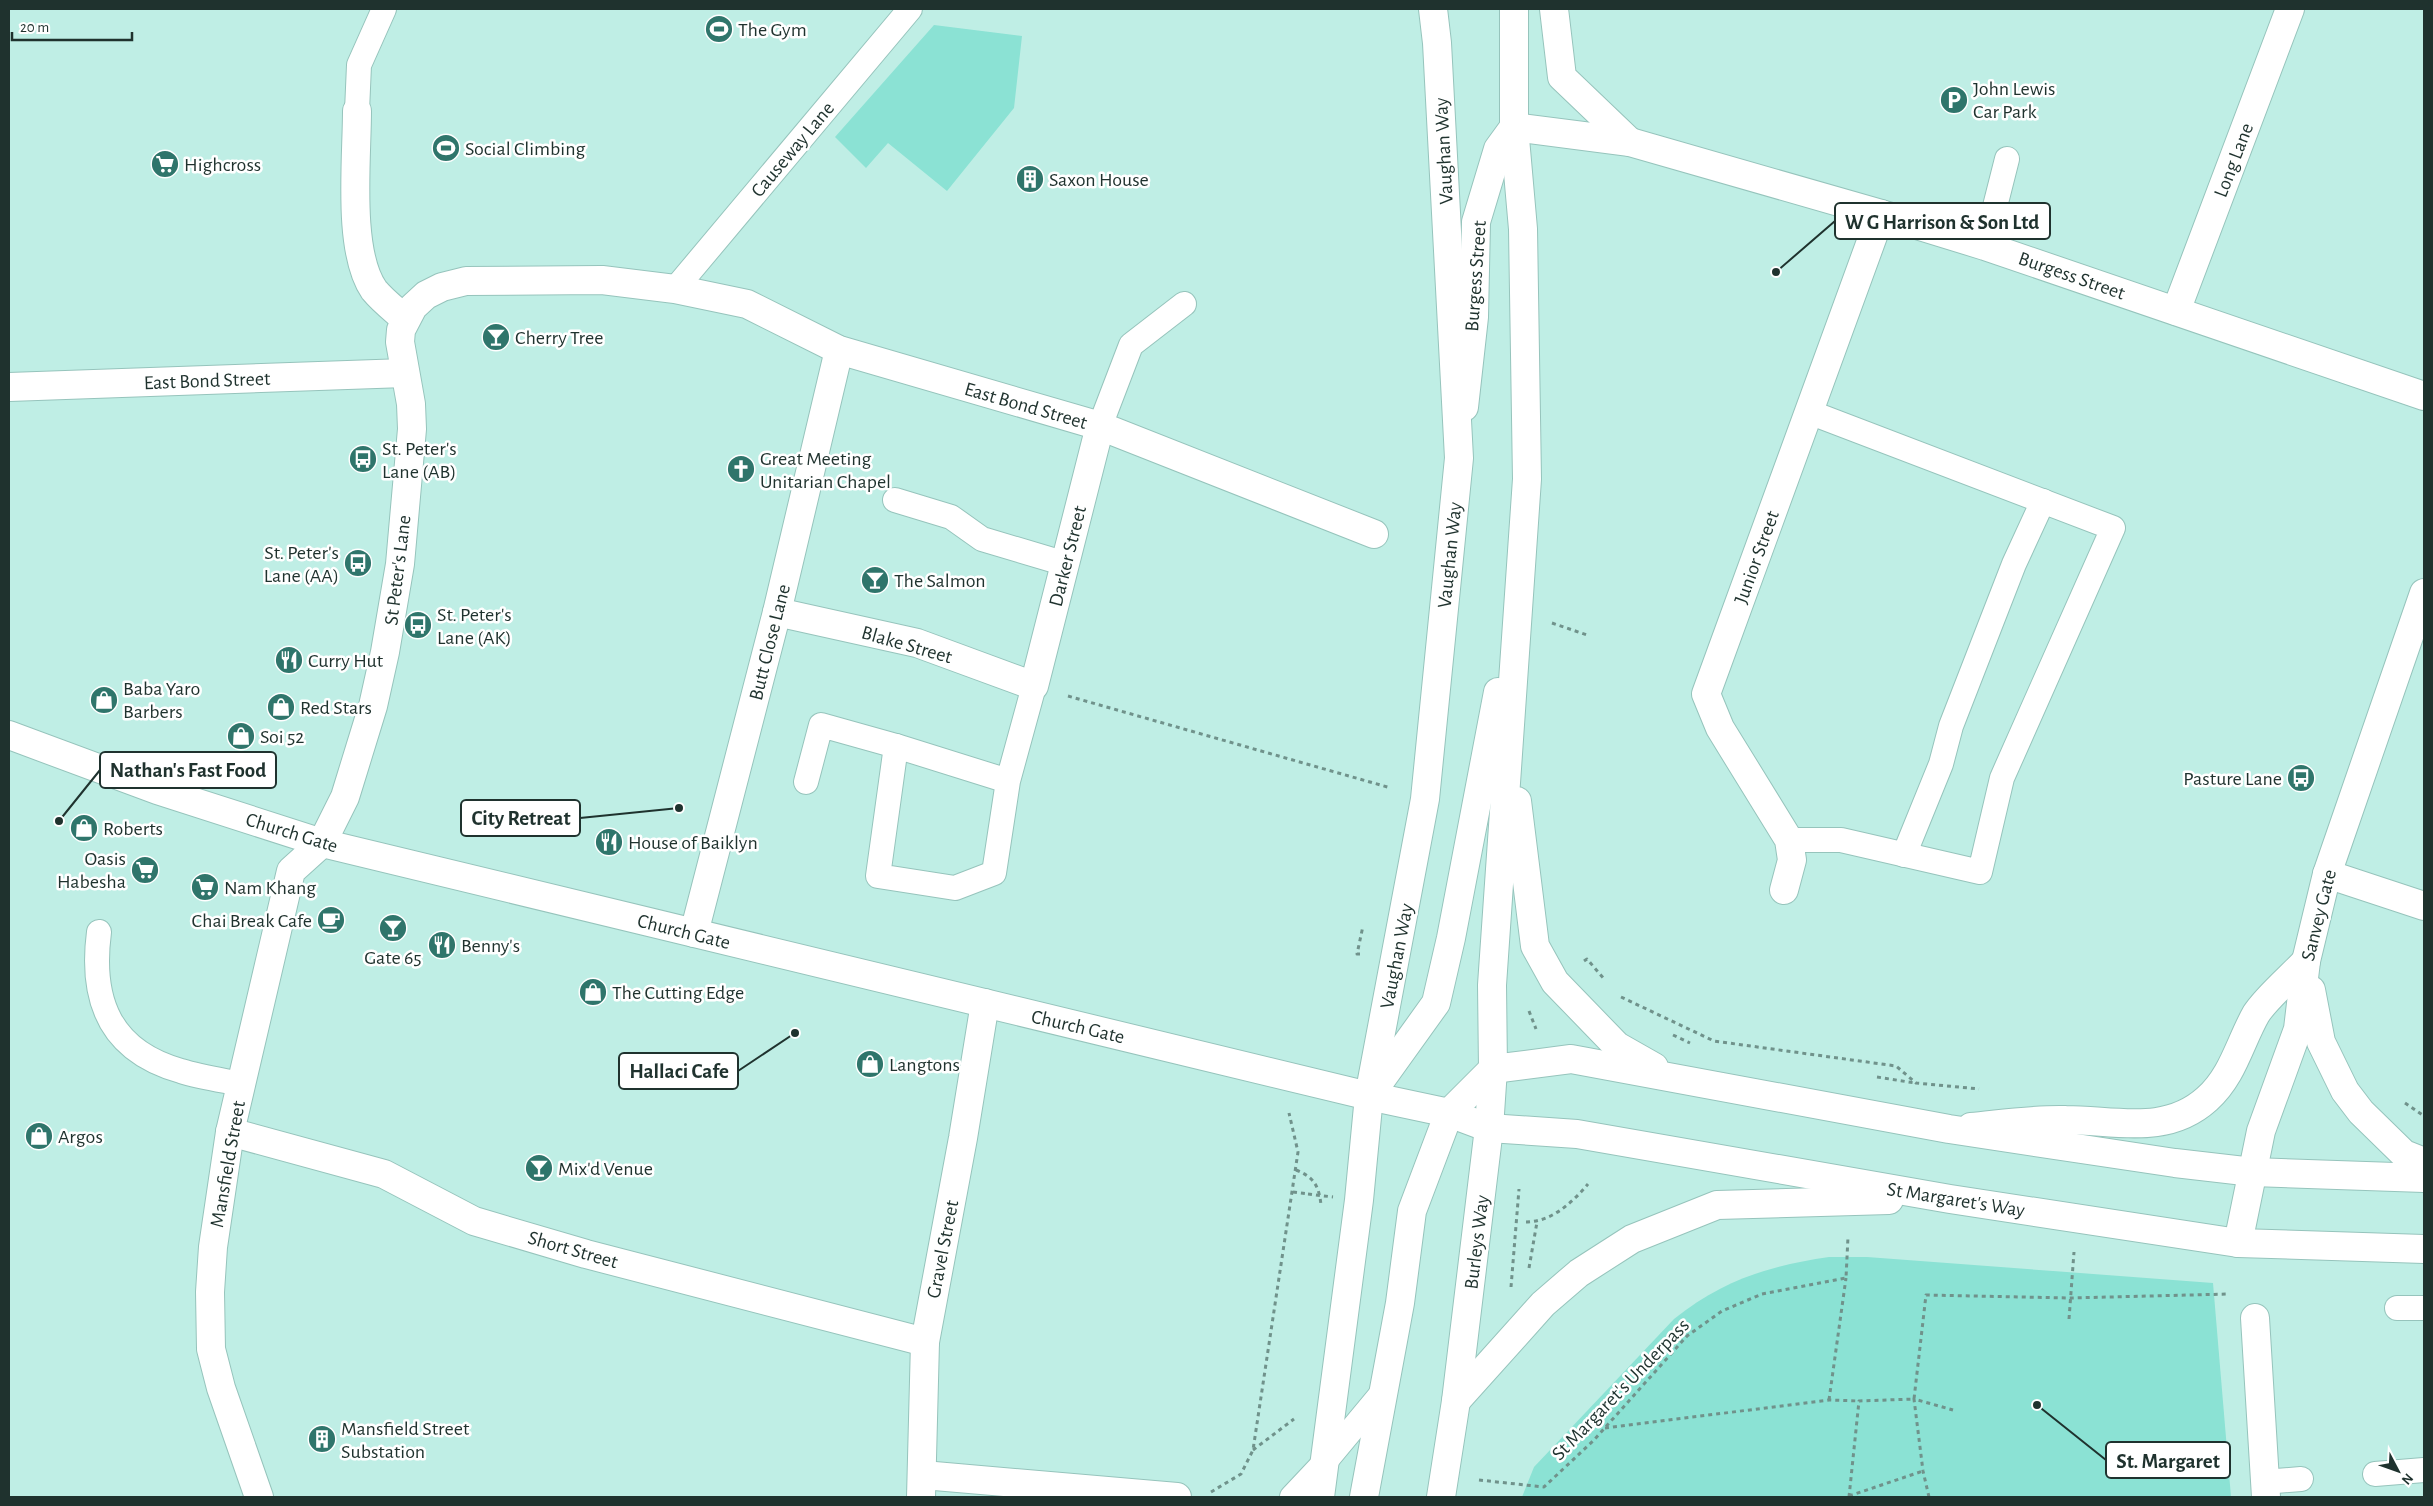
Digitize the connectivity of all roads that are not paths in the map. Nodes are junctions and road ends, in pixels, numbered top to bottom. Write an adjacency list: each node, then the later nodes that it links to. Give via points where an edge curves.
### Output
1 (384, 9): 7 (lane, via 359,65)
2 (910, 9): 13 (lane, Causeway Lane)
3 (1433, 9): 23 (street, Vaughan Way, via 1438,43)
4 (1514, 9): 8 (street)
5 (1554, 9): 9 (street, Burgess Street, via 1562,77)
6 (2290, 9): 15 (street, Long Lane)
7 (357, 111): 16 (street, via 356,236 360,258 373,289)
8 (1514, 127): 9 (street, Burgess Street); 23 (street, Burgess Street, via 1498,149 1476,222 1474,317); 28 (street, via 1523,229 1526,480)
9 (1630, 142): 11 (street, Burgess Street)
10 (2007, 159): 12 (lane)
11 (1882, 214): 12 (street, Burgess Street); 21 (street, Junior Street)
12 (1984, 246): 15 (street, Burgess Street)
13 (675, 289): 16 (street, St Peter's Lane, via 602,280 466,280 426,295); 17 (street, East Bond Street, via 747,304)
14 (1184, 304): 22 (lane, via 1131,345)
15 (2176, 310): 20 (street, Burgess Street)
16 (405, 319): 18 (street, St Peter's Lane, via 400,342)
17 (839, 350): 22 (street, East Bond Street); 30 (street, Butt Close Lane)
18 (405, 373): 19 (street, East Bond Street); 38 (street, St Peter's Lane, via 412,429 393,608 373,706 359,754 345,797)
19 (9, 387)
20 (2424, 396)
21 (1809, 412): 25 (lane); 37 (street, Junior Street, via 1706,694 1720,728)
22 (1100, 426): 26 (street, East Bond Street); 27 (street, Darker Street)
23 (1459, 458): 50 (street, Vaughan Way, via 1425,799)
24 (895, 500): 27 (lane, via 951,517 982,539)
25 (2043, 501): 39 (lane, via 2014,564); 39 (lane, via 2113,528 2002,778 1980,872)
26 (1374, 534)
27 (1066, 564): 31 (street, Darker Street)
28 (1519, 580): 33 (street); 50 (street, via 1436,1003)
29 (2424, 593): 40 (street, Sanvey Gate)
30 (777, 612): 31 (street, Blake Street, via 917,643); 44 (street, Butt Close Lane)
31 (1034, 686): 35 (lane)
32 (9, 736): 38 (street, Church Gate, via 157,790)
33 (1509, 740): 47 (street, Burleys Way, via 1492,984); 48 (street, via 1536,946 1554,982 1617,1046)
34 (896, 746): 35 (lane); 35 (lane, via 878,876 954,888 994,873); 36 (lane, via 821,725)
35 (1008, 781)
36 (806, 782)
37 (1789, 840): 39 (lane, via 1840,840); 41 (street, Junior Street, via 1792,860)
38 (322, 843): 44 (street, Church Gate); 49 (street, Mansfield Street, via 291,872)
39 (1904, 855)
40 (2327, 874): 42 (street); 45 (street, Sanvey Gate)
41 (1784, 890)
42 (2424, 906)
43 (99, 932): 49 (lane, via 96,958 99,987 106,1014 117,1033 138,1052 161,1064)
44 (694, 933): 46 (street, Church Gate)
45 (2306, 962): 53 (street, via 2257,1012 2229,1072 2207,1099 2180,1116 2156,1123 2065,1120); 55 (street, via 2321,1042 2345,1091 2361,1112 2404,1154); 56 (street, Sanvey Gate, via 2298,1029 2261,1131)
46 (984, 1004): 50 (street, Church Gate); 64 (street, Gravel Street)
47 (1494, 1069): 48 (street, via 1571,1059); 51 (street); 52 (street, Burleys Way)
48 (1675, 1079): 53 (street)
49 (241, 1084): 54 (street, Mansfield Street)
50 (1369, 1096): 51 (street, Church Gate); 67 (street, via 1359,1200)
51 (1448, 1113): 52 (street, St Margaret's Way); 65 (street, via 1412,1211 1400,1303)
52 (1489, 1128): 58 (street, St Margaret's Way, via 1592,1136); 66 (street, Burleys Way)
53 (1949, 1129): 56 (street)
54 (230, 1132): 64 (street, Short Street, via 384,1174 474,1221 586,1254); 74 (street, Mansfield Street, via 213,1247 211,1349 221,1388)
55 (2424, 1162)
56 (2253, 1172): 57 (street); 59 (street, Sanvey Gate)
57 (2424, 1178)
58 (1950, 1199): 59 (street, St Margaret's Way); 66 (street, via 1718,1205 1632,1239 1580,1273 1542,1304)
59 (2238, 1243): 60 (street, St Margaret's Way)
60 (2424, 1249)
61 (2397, 1308): 62 (lane)
62 (2424, 1308)
63 (2256, 1318): 73 (street)
64 (925, 1342): 71 (street, Gravel Street)
65 (1383, 1392): 67 (lane); 78 (street)
66 (1456, 1401): 72 (street, Burleys Way)
67 (1324, 1463): 76 (lane); 77 (street)
68 (2424, 1470): 69 (lane)
69 (2375, 1474)
70 (2302, 1479): 73 (lane)
71 (922, 1486): 75 (street)
72 (1442, 1487)
73 (2265, 1490)
74 (259, 1497)
75 (1176, 1497)
76 (1292, 1497)
77 (1320, 1497)
78 (1364, 1497)

